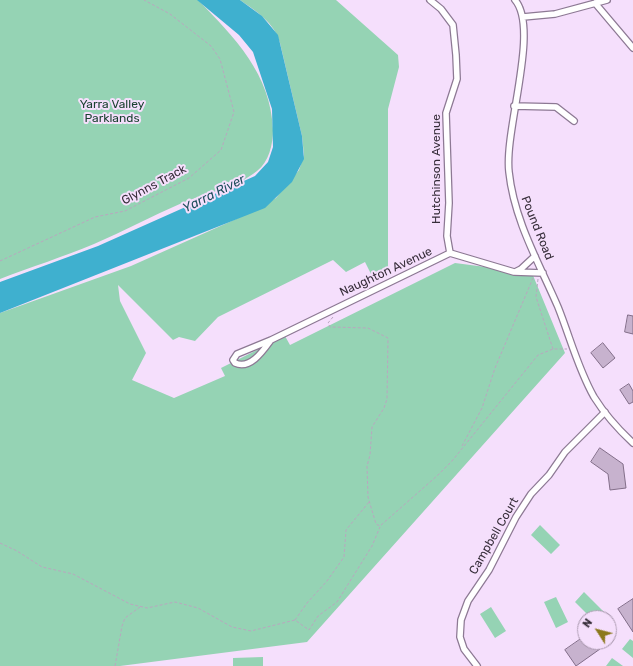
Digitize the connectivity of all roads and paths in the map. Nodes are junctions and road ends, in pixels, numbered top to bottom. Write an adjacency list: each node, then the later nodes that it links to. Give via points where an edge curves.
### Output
1 (144, 0): 12 (path, Glynns Track, via 176,19 211,46 220,59 234,112 221,150 189,178 125,211 95,217)
2 (430, 0): 10 (street, Hutchinson Avenue, via 453,24 456,55 456,79 446,114 449,203 447,236)
3 (514, 0): 6 (street, Pound Road)
4 (607, 0): 5 (street)
5 (595, 3): 6 (street, via 555,14); 7 (street)
6 (523, 17): 8 (street, Pound Road, via 525,46)
7 (633, 48)
8 (514, 106): 9 (street, via 556,107); 11 (street, Pound Road, via 508,170 521,224)
9 (574, 121)
10 (450, 253): 13 (street, Naughton Avenue); 16 (street, Naughton Avenue)
11 (535, 256): 13 (street); 14 (street, Pound Road)
12 (0, 261)
13 (514, 272): 14 (street, Naughton Avenue)
14 (538, 274): 17 (path, via 536,297); 18 (street, Pound Road); 21 (path, via 495,368 482,408)
15 (338, 312): 22 (path, via 328,323 330,327 368,328 388,338 387,399 372,427 367,466)
16 (271, 340): 16 (street, Naughton Avenue, via 260,354 248,363 235,363 234,356 237,354)
17 (553, 349): 18 (path); 21 (path, via 538,355)
18 (575, 352): 19 (street, Pound Road, via 594,397)
19 (605, 412): 20 (street, Pound Road); 28 (street, Campbell Court, via 565,452 549,475 531,494 516,516 489,570 468,601 461,620 460,637 464,649)
20 (633, 443)
21 (461, 449): 23 (path, via 438,475)
22 (369, 501): 23 (path, via 376,524); 26 (path, via 346,530 344,557)
23 (380, 526): 26 (path, via 372,546 337,602 318,616 309,630)
24 (0, 543): 25 (path, via 42,567 73,574 130,604)
25 (140, 606): 26 (path, via 147,608 175,602 198,608 232,627 251,631); 27 (path, via 125,618)
26 (295, 620)
27 (115, 666)
28 (477, 666)

